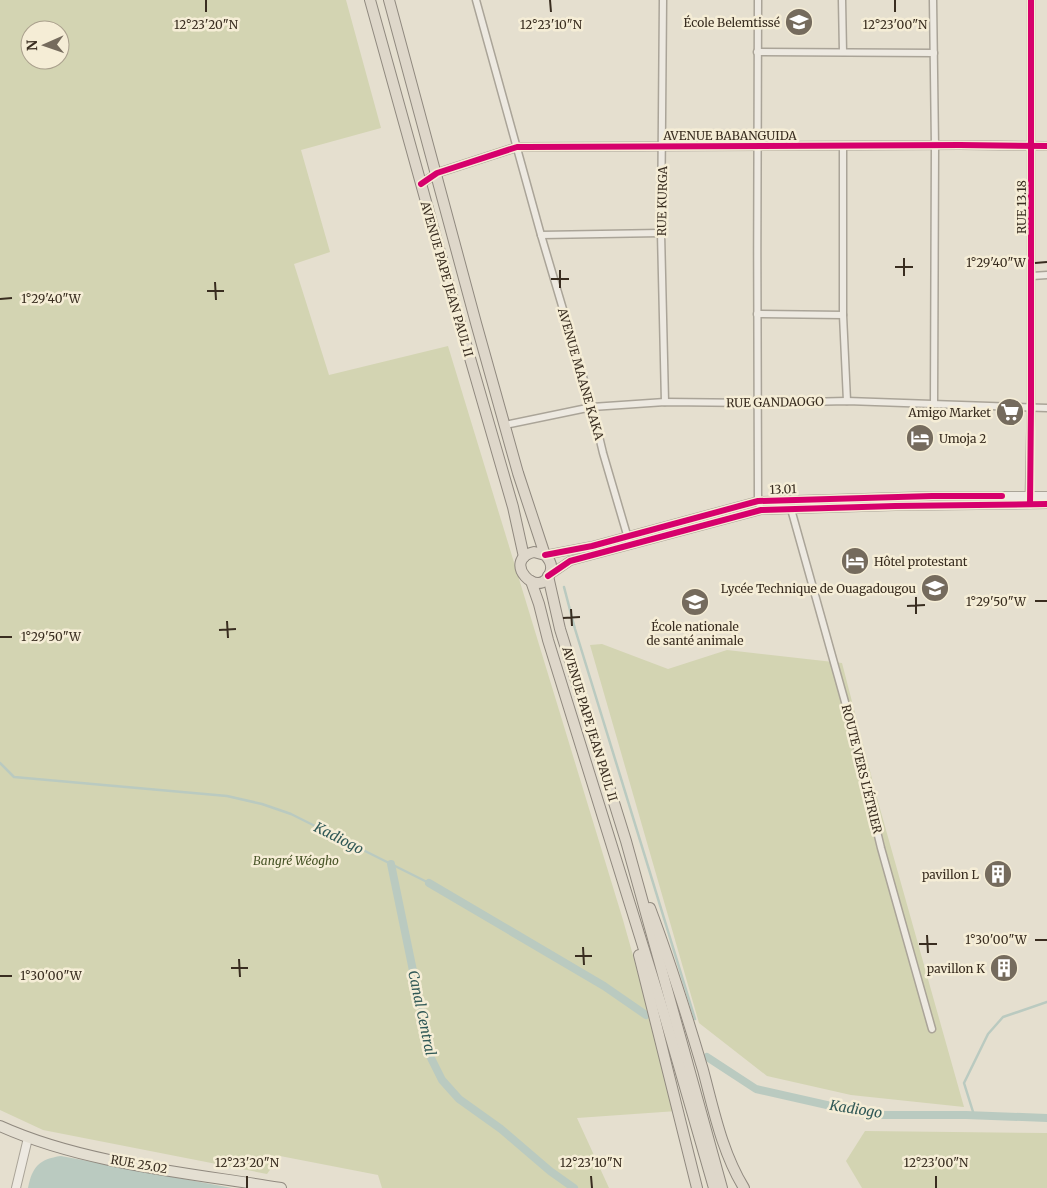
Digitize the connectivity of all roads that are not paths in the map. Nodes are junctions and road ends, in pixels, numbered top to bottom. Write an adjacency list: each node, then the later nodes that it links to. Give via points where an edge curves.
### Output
1 (370, 0): 20 (highway, AVENUE PAPE JEAN PAUL II)
2 (389, 0): 19 (highway, AVENUE PAPE JEAN PAUL II)
3 (476, 0): 16 (street, AVENUE MAANE KAKA)
4 (663, 0): 12 (street, RUE KURGA)
5 (758, 0): 9 (street)
6 (842, 0): 10 (street)
7 (933, 0): 11 (street)
8 (1031, 0): 18 (street, RUE 13.18)
9 (758, 52): 10 (street); 13 (street)
10 (843, 52): 11 (street)
11 (934, 53): 14 (street)
12 (663, 146): 13 (street, AVENUE BABANGUIDA); 16 (street, AVENUE BABANGUIDA); 21 (street, RUE KURGA)
13 (756, 146): 17 (street, AVENUE BABANGUIDA); 25 (street)
14 (935, 146): 17 (street, AVENUE BABANGUIDA); 18 (street, AVENUE BABANGUIDA); 30 (street)
15 (1047, 146): 18 (street, AVENUE BABANGUIDA)
16 (517, 147): 19 (street, AVENUE BABANGUIDA); 22 (street, AVENUE MAANE KAKA)
17 (843, 147): 26 (street)
18 (1032, 147): 24 (street, RUE 13.18)
19 (437, 173): 20 (street, AVENUE BABANGUIDA); 34 (highway, AVENUE PAPE JEAN PAUL II)
20 (421, 184): 44 (highway, AVENUE PAPE JEAN PAUL II, via 513,507)
21 (661, 233): 22 (street); 28 (street, RUE KURGA)
22 (541, 236): 31 (street, AVENUE MAANE KAKA)
23 (1047, 275): 24 (street)
24 (1032, 276): 32 (street, RUE 13.18)
25 (757, 314): 26 (street); 29 (street)
26 (843, 315): 27 (street)
27 (847, 401): 29 (street, RUE GANDAOGO); 30 (street, RUE GANDAOGO)
28 (665, 402): 29 (street, RUE GANDAOGO); 31 (street, RUE GANDAOGO)
29 (757, 403): 37 (street)
30 (934, 404): 32 (street, RUE GANDAOGO)
31 (592, 407): 34 (street, RUE GANDAOGO); 41 (street, AVENUE MAANE KAKA)
32 (1032, 408): 33 (street, RUE GANDAOGO); 36 (street, RUE 13.18)
33 (1047, 408)
34 (505, 424): 43 (highway, AVENUE PAPE JEAN PAUL II)
35 (1047, 496): 36 (street, 13.01)
36 (1029, 500): 37 (street, 13.01, via 932,496); 38 (street, 13.01); 39 (street, 13.01)
37 (758, 501): 40 (street); 41 (street, 13.01)
38 (1047, 504)
39 (791, 509): 40 (street, 13.01); 49 (street, ROUTE VERS L'ÉTRIER)
40 (761, 510): 42 (street, 13.01)
41 (628, 536): 42 (street, AVENUE MAANE KAKA); 43 (street, 13.01)
42 (630, 545): 45 (street, 13.01, via 570,561)
43 (545, 555): 44 (highway, via 534,552); 45 (highway, AVENUE PAPE JEAN PAUL II, via 551,567)
44 (524, 557): 46 (highway, AVENUE PAPE JEAN PAUL II, via 521,571)
45 (548, 576): 46 (highway, via 540,582); 47 (highway, AVENUE PAPE JEAN PAUL II, via 560,629)
46 (531, 582): 48 (highway, AVENUE PAPE JEAN PAUL II)
47 (626, 841): 56 (highway); 57 (highway, via 656,921 724,1146)
48 (610, 842): 54 (highway); 55 (highway)
49 (932, 1029)
50 (0, 1126): 51 (main road, RUE 25.02)
51 (28, 1138): 52 (street); 53 (main road, RUE 25.02, via 84,1154)
52 (16, 1188)
53 (281, 1188)
54 (697, 1188)
55 (714, 1188)
56 (722, 1188)
57 (744, 1188)

